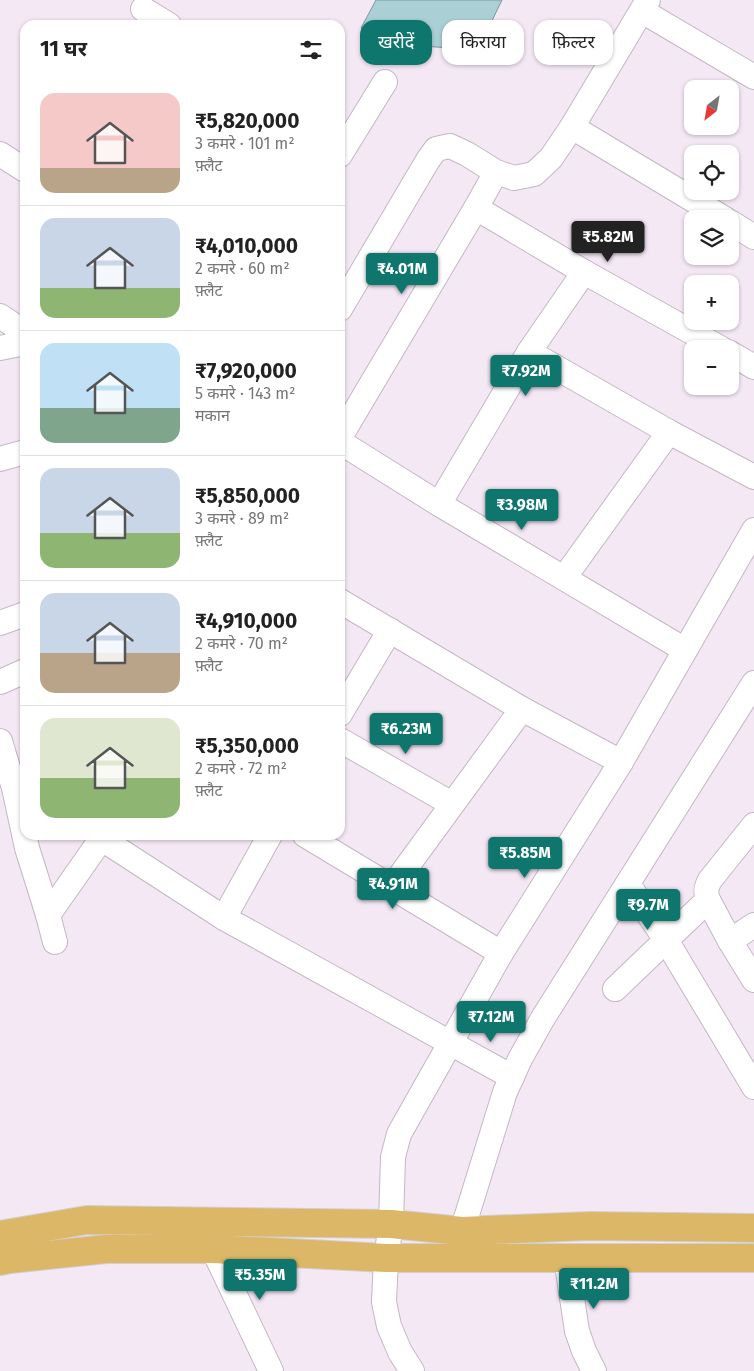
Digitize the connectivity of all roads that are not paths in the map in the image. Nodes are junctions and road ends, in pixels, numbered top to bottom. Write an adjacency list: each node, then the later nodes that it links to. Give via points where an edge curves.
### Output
1 (645, 6): 4 (street); 6 (street)
2 (143, 9): 3 (street)
3 (161, 20)
4 (752, 71)
5 (385, 82): 7 (street)
6 (572, 127): 10 (street, via 551,158 534,174 514,178); 12 (street)
7 (345, 142)
8 (0, 154): 9 (street)
9 (20, 167)
10 (496, 172): 11 (street); 16 (street, via 450,146 436,149)
11 (476, 208): 15 (street); 25 (street)
12 (710, 210)
13 (739, 228): 14 (street)
14 (754, 237)
15 (584, 272): 19 (street); 22 (street)
16 (345, 301)
17 (0, 316): 18 (street)
18 (20, 330)
19 (706, 340)
20 (20, 344): 21 (street)
21 (0, 348)
22 (529, 352): 26 (street); 31 (street)
23 (739, 359): 24 (street)
24 (754, 367)
25 (345, 429)
26 (669, 432): 30 (street); 33 (street)
27 (345, 445): 31 (street)
28 (20, 453): 29 (street)
29 (0, 459)
30 (754, 477)
31 (440, 504): 33 (street)
32 (754, 530): 38 (street)
33 (564, 578): 38 (street)
34 (345, 603): 37 (street)
35 (20, 616): 36 (street)
36 (0, 624)
37 (390, 630): 42 (street); 43 (street)
38 (685, 650): 46 (street)
39 (20, 673): 40 (street)
40 (0, 682)
41 (754, 683): 57 (street)
42 (345, 706)
43 (522, 709): 46 (street); 49 (street)
44 (0, 741): 48 (street)
45 (345, 743): 49 (street)
46 (621, 762): 66 (street)
47 (20, 775): 48 (street)
48 (14, 788): 50 (street)
49 (452, 804): 58 (street)
50 (20, 816)
51 (754, 825): 59 (street, via 710,880 706,887)
52 (25, 840): 60 (street)
53 (101, 840): 60 (street)
54 (107, 840): 61 (street)
55 (267, 840): 61 (street)
56 (313, 840): 58 (street)
57 (628, 884): 63 (street); 70 (street, via 544,1018)
58 (392, 887): 66 (street)
59 (708, 900): 63 (street); 64 (street)
60 (48, 915): 65 (street)
61 (224, 918): 69 (street)
62 (754, 925): 64 (street)
63 (666, 940): 68 (street); 71 (street)
64 (730, 941): 67 (street)
65 (55, 942)
66 (502, 953): 69 (street)
67 (754, 980)
68 (615, 990)
69 (451, 1043): 70 (street); 72 (street, via 399,1134 393,1158)
70 (512, 1077): 74 (street)
71 (754, 1087)
72 (391, 1224): 74 (main road); 75 (main road, via 87,1220); 77 (street)
73 (754, 1228): 74 (main road, via 590,1226)
74 (462, 1231)
75 (0, 1235)
76 (213, 1248): 77 (main road); 80 (main road, via 106,1249); 81 (street)
77 (386, 1258): 78 (main road); 82 (street, via 384,1302 389,1326)
78 (566, 1258): 79 (main road); 83 (street, via 577,1331)
79 (754, 1258)
80 (0, 1261)
81 (271, 1371)
82 (412, 1371)
83 (594, 1371)

